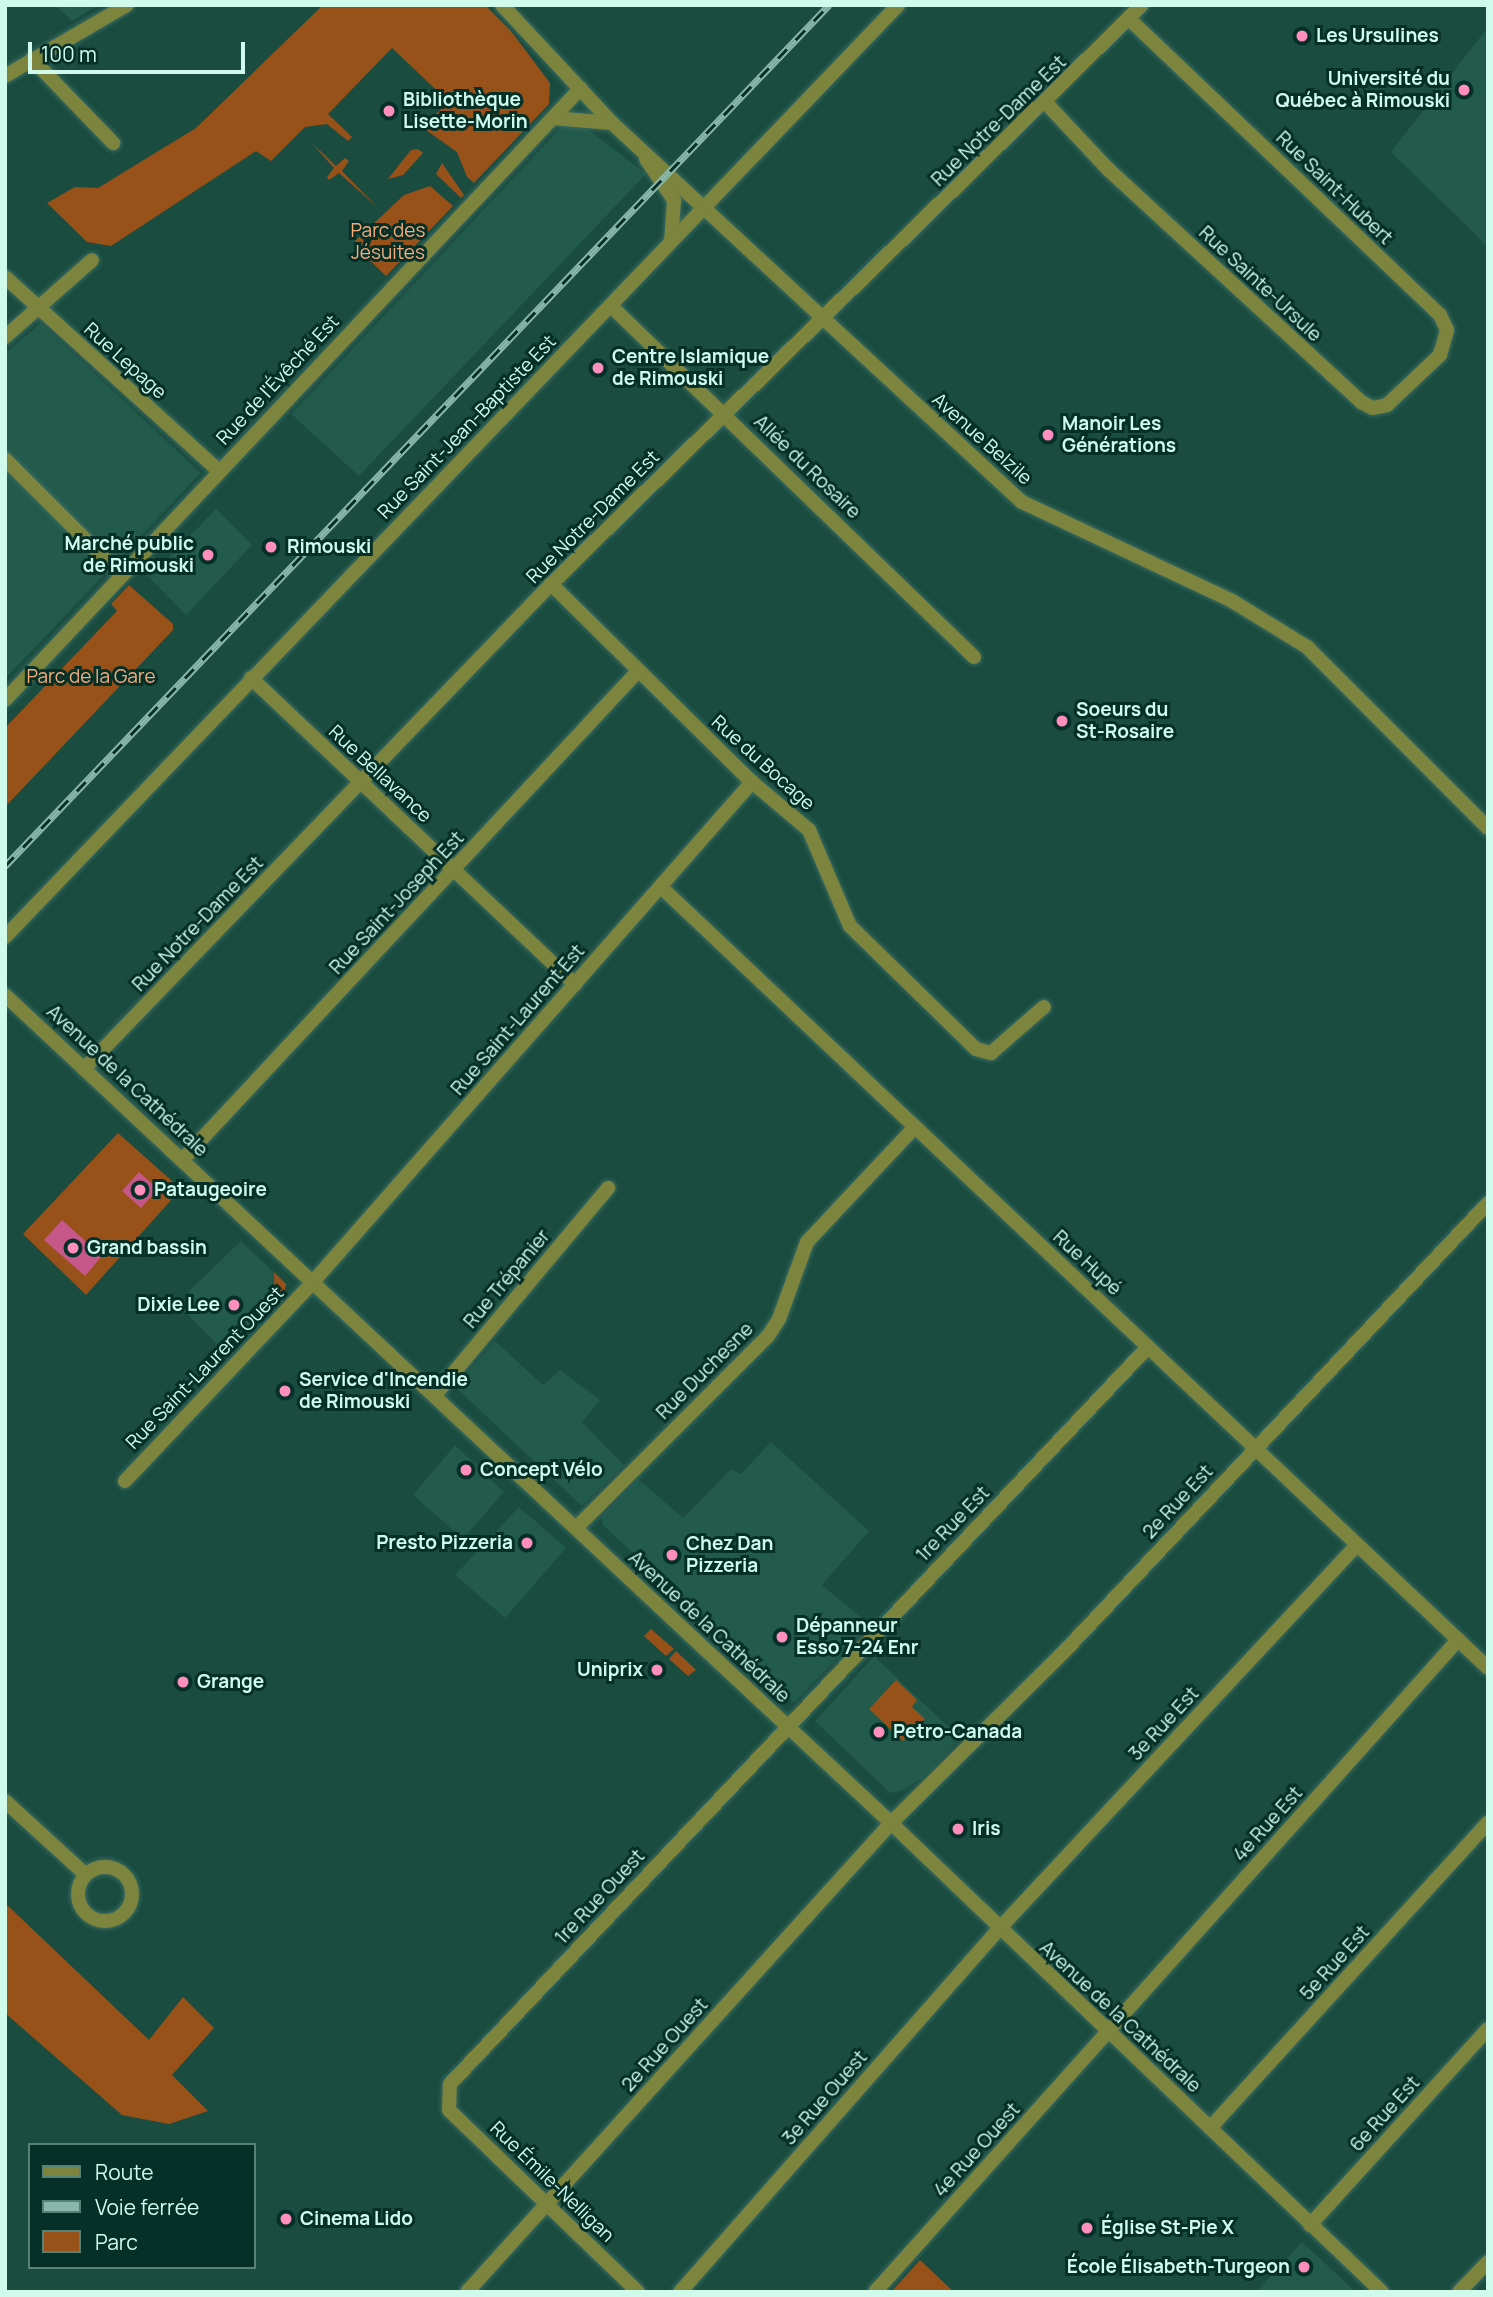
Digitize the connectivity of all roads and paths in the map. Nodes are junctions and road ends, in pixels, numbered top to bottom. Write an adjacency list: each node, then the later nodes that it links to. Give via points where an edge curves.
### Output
1 (127, 5): 6 (street)
2 (502, 5): 8 (street, Avenue Belzile)
3 (898, 5): 14 (street, Rue Saint-Jean-Baptiste Est)
4 (1142, 5): 5 (street, Rue Notre-Dame Est)
5 (1129, 19): 9 (street, Rue Notre-Dame Est); 21 (street, Rue Saint-Hubert, via 1440,315)
6 (32, 59): 7 (street); 12 (street)
7 (5, 76)
8 (581, 88): 10 (street, Rue de l'Évêché Est); 11 (street, Avenue Belzile)
9 (1046, 103): 20 (street, Rue Notre-Dame Est); 21 (street, Rue Sainte-Ursule, via 1109,170 1361,402 1373,408 1387,405 1440,355)
10 (553, 118): 11 (street); 25 (street, Rue de l'Évêché Est)
11 (612, 123): 13 (street, Avenue Belzile)
12 (113, 143)
13 (639, 147): 14 (street, Avenue Belzile); 15 (street, via 674,201)
14 (701, 206): 15 (street, Rue Saint-Jean-Baptiste Est); 20 (street, Avenue Belzile)
15 (671, 239): 18 (street, Rue Saint-Jean-Baptiste Est)
16 (92, 260): 19 (street)
17 (5, 277): 19 (street, Rue Lepage)
18 (611, 306): 23 (street, Allée du Rosaire); 30 (street, Rue Saint-Jean-Baptiste Est)
19 (37, 309): 22 (street); 25 (street, Rue Lepage)
20 (820, 320): 23 (street, Rue Notre-Dame Est); 34 (street, Avenue Belzile, via 1023,502 1232,601 1307,647)
21 (1447, 330)
22 (5, 337)
23 (724, 414): 27 (street, Rue Notre-Dame Est); 28 (street, Allée du Rosaire)
24 (5, 459): 26 (street)
25 (220, 472): 26 (street, Rue de l'Évêché Est)
26 (122, 576): 31 (street, Rue de l'Évêché Est)
27 (551, 584): 29 (street, Rue du Bocage); 33 (street, Rue Notre-Dame Est)
28 (974, 657)
29 (638, 671): 32 (street, Rue du Bocage); 35 (street, Rue Saint-Joseph Est)
30 (251, 678): 33 (street, Rue Bellavance); 37 (street, Rue Saint-Jean-Baptiste Est)
31 (5, 700)
32 (752, 782): 36 (street, Rue Saint-Laurent Est); 40 (street, Rue du Bocage, via 809,830 850,926 976,1048 991,1053)
33 (362, 783): 35 (street, Rue Bellavance); 41 (street, Rue Notre-Dame Est)
34 (1488, 828)
35 (454, 870): 38 (street, Rue Bellavance); 43 (street, Rue Saint-Joseph Est)
36 (661, 887): 38 (street, Rue Saint-Laurent Est); 42 (street, Rue Hupé)
37 (5, 937)
38 (575, 984): 46 (street, Rue Saint-Laurent Est)
39 (5, 995): 41 (street, Avenue de la Cathédrale)
40 (1044, 1007)
41 (84, 1069): 43 (street, Avenue de la Cathédrale)
42 (915, 1127): 47 (street, Rue Hupé); 51 (street, Rue Duchesne, via 807,1242 779,1319 768,1336)
43 (183, 1159): 46 (street, Avenue de la Cathédrale)
44 (608, 1188): 48 (street, Rue Trépanier)
45 (1488, 1203): 49 (street, 2e Rue Est)
46 (312, 1283): 48 (street, Avenue de la Cathédrale); 50 (street, Rue Saint-Laurent Ouest)
47 (1148, 1347): 49 (street, Rue Hupé); 55 (street, 1re Rue Est)
48 (435, 1395): 51 (street, Avenue de la Cathédrale)
49 (1255, 1448): 52 (street, Rue Hupé); 57 (street, 2e Rue Est, via 1059,1657)
50 (125, 1480)
51 (576, 1528): 55 (street, Avenue de la Cathédrale)
52 (1357, 1545): 53 (street, Rue Hupé); 60 (street, 3e Rue Est)
53 (1458, 1640): 54 (street, Rue Hupé); 62 (street, 4e Rue Est)
54 (1488, 1668)
55 (787, 1727): 57 (street, Avenue de la Cathédrale); 63 (street, 1re Rue Ouest, via 450,2084)
56 (5, 1801): 59 (street)
57 (891, 1823): 60 (street, Avenue de la Cathédrale); 65 (street, 2e Rue Ouest)
58 (1488, 1823): 64 (street, 5e Rue Est)
59 (86, 1874)
60 (998, 1930): 62 (street, Avenue de la Cathédrale); 70 (street, 3e Rue Ouest)
61 (1488, 2029): 66 (street, 6e Rue Est)
62 (1108, 2034): 64 (street, Avenue de la Cathédrale); 71 (street, 4e Rue Ouest)
63 (446, 2096): 65 (street, Rue Émile-Nelligan, via 449,2110)
64 (1210, 2128): 66 (street, Avenue de la Cathédrale)
65 (547, 2204): 68 (street, 2e Rue Ouest); 69 (street, Rue Émile-Nelligan)
66 (1310, 2225): 72 (street, Avenue de la Cathédrale)
67 (1488, 2262): 73 (street)
68 (467, 2292)
69 (638, 2292)
70 (680, 2292)
71 (875, 2292)
72 (1382, 2292)
73 (1459, 2292)

